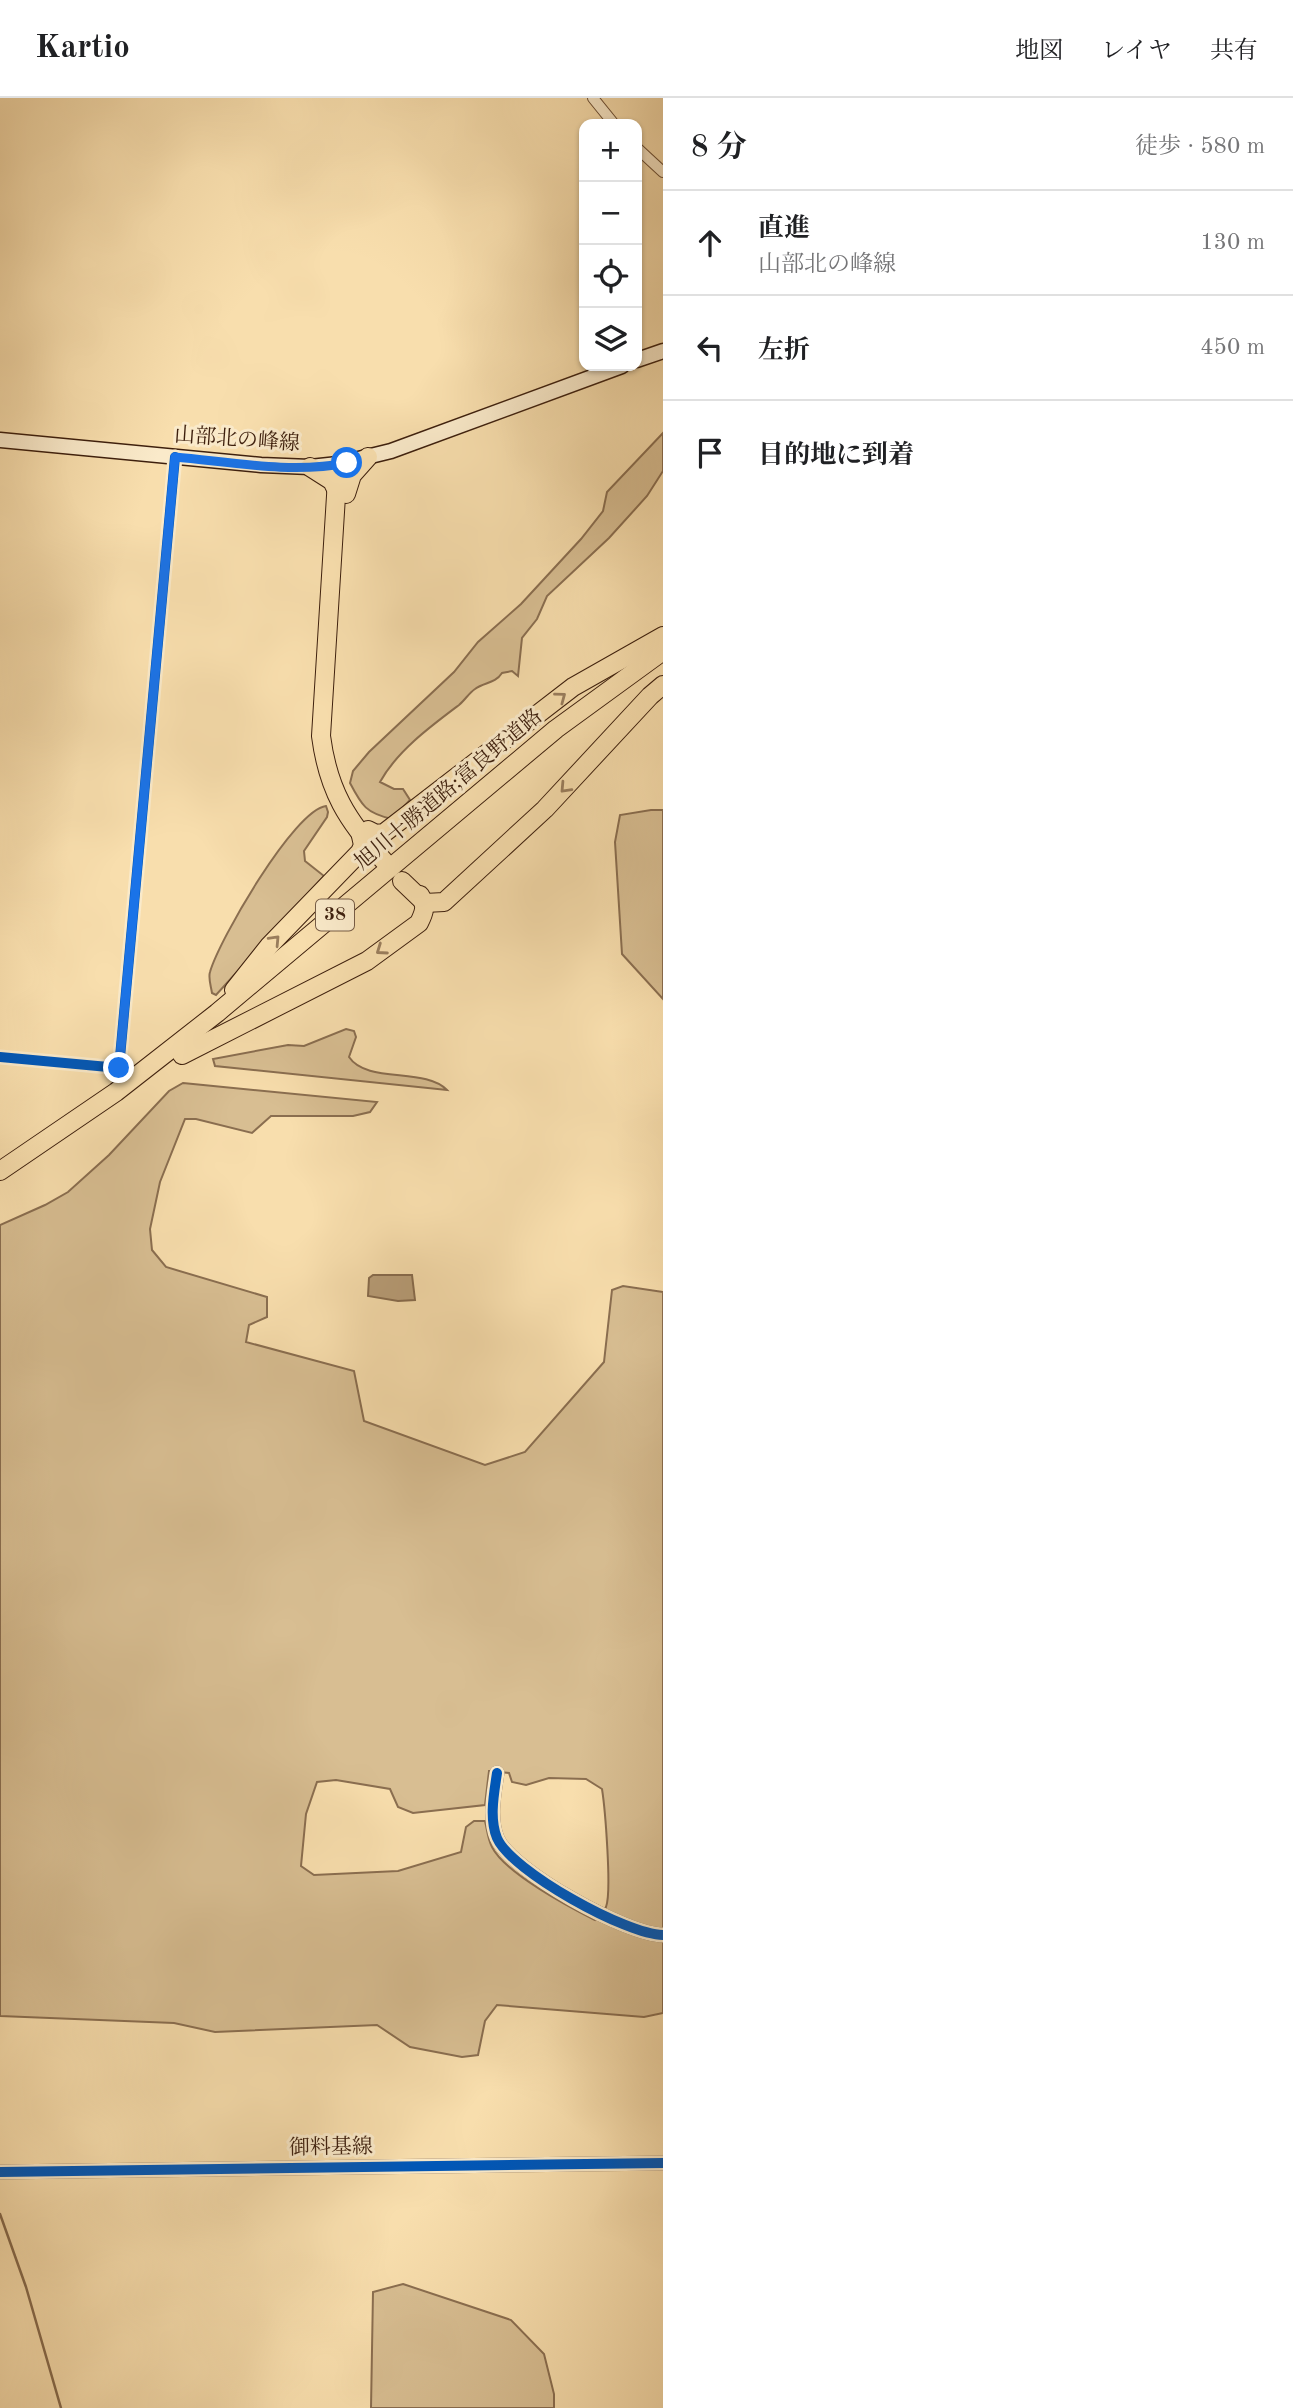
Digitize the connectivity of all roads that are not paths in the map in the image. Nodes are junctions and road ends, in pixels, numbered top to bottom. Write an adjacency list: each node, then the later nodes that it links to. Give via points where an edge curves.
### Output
1 (593, 98): 2 (street)
2 (610, 119)
3 (642, 153): 4 (street)
4 (663, 172)
5 (663, 351): 6 (main road)
6 (642, 358)
7 (608, 371): 10 (main road, 山部北の峰線)
8 (0, 440): 9 (main road, 山部北の峰線)
9 (175, 457): 12 (main road, 山部北の峰線); 24 (street, via 119,1068)
10 (368, 457): 11 (main road, 山部北の峰線); 13 (highway)
11 (343, 464): 12 (main road, 山部北の峰線); 13 (highway)
12 (310, 467): 13 (highway)
13 (342, 494): 18 (highway, via 321,736 328,775 346,813)
14 (663, 636): 18 (highway, one-way to 14, via 384,834 573,687)
15 (663, 651): 22 (highway, 旭川十勝道路;富良野道路 / 38, via 556,729)
16 (663, 663): 23 (highway, 旭川十勝道路;富良野道路 / 38, via 481,804)
17 (663, 685): 21 (highway, one-way to 21, via 545,809 459,890 444,902)
18 (365, 833): 19 (highway); 22 (highway, one-way to 18, via 268,946 360,852)
19 (387, 859)
20 (404, 878): 21 (highway)
21 (425, 903): 23 (highway, 38, one-way to 23, via 419,923 367,961)
22 (217, 1013): 25 (highway, 旭川十勝道路;富良野道路 / 38, via 116,1092)
23 (182, 1055): 26 (highway, 旭川十勝道路;富良野道路 / 38)
24 (0, 1058)
25 (0, 1171)
26 (0, 1183)
27 (497, 1773): 28 (street, via 494,1828 514,1861 601,1914 635,1930)
28 (663, 1935)
29 (663, 2163): 30 (street, 御料基線)
30 (0, 2172)

